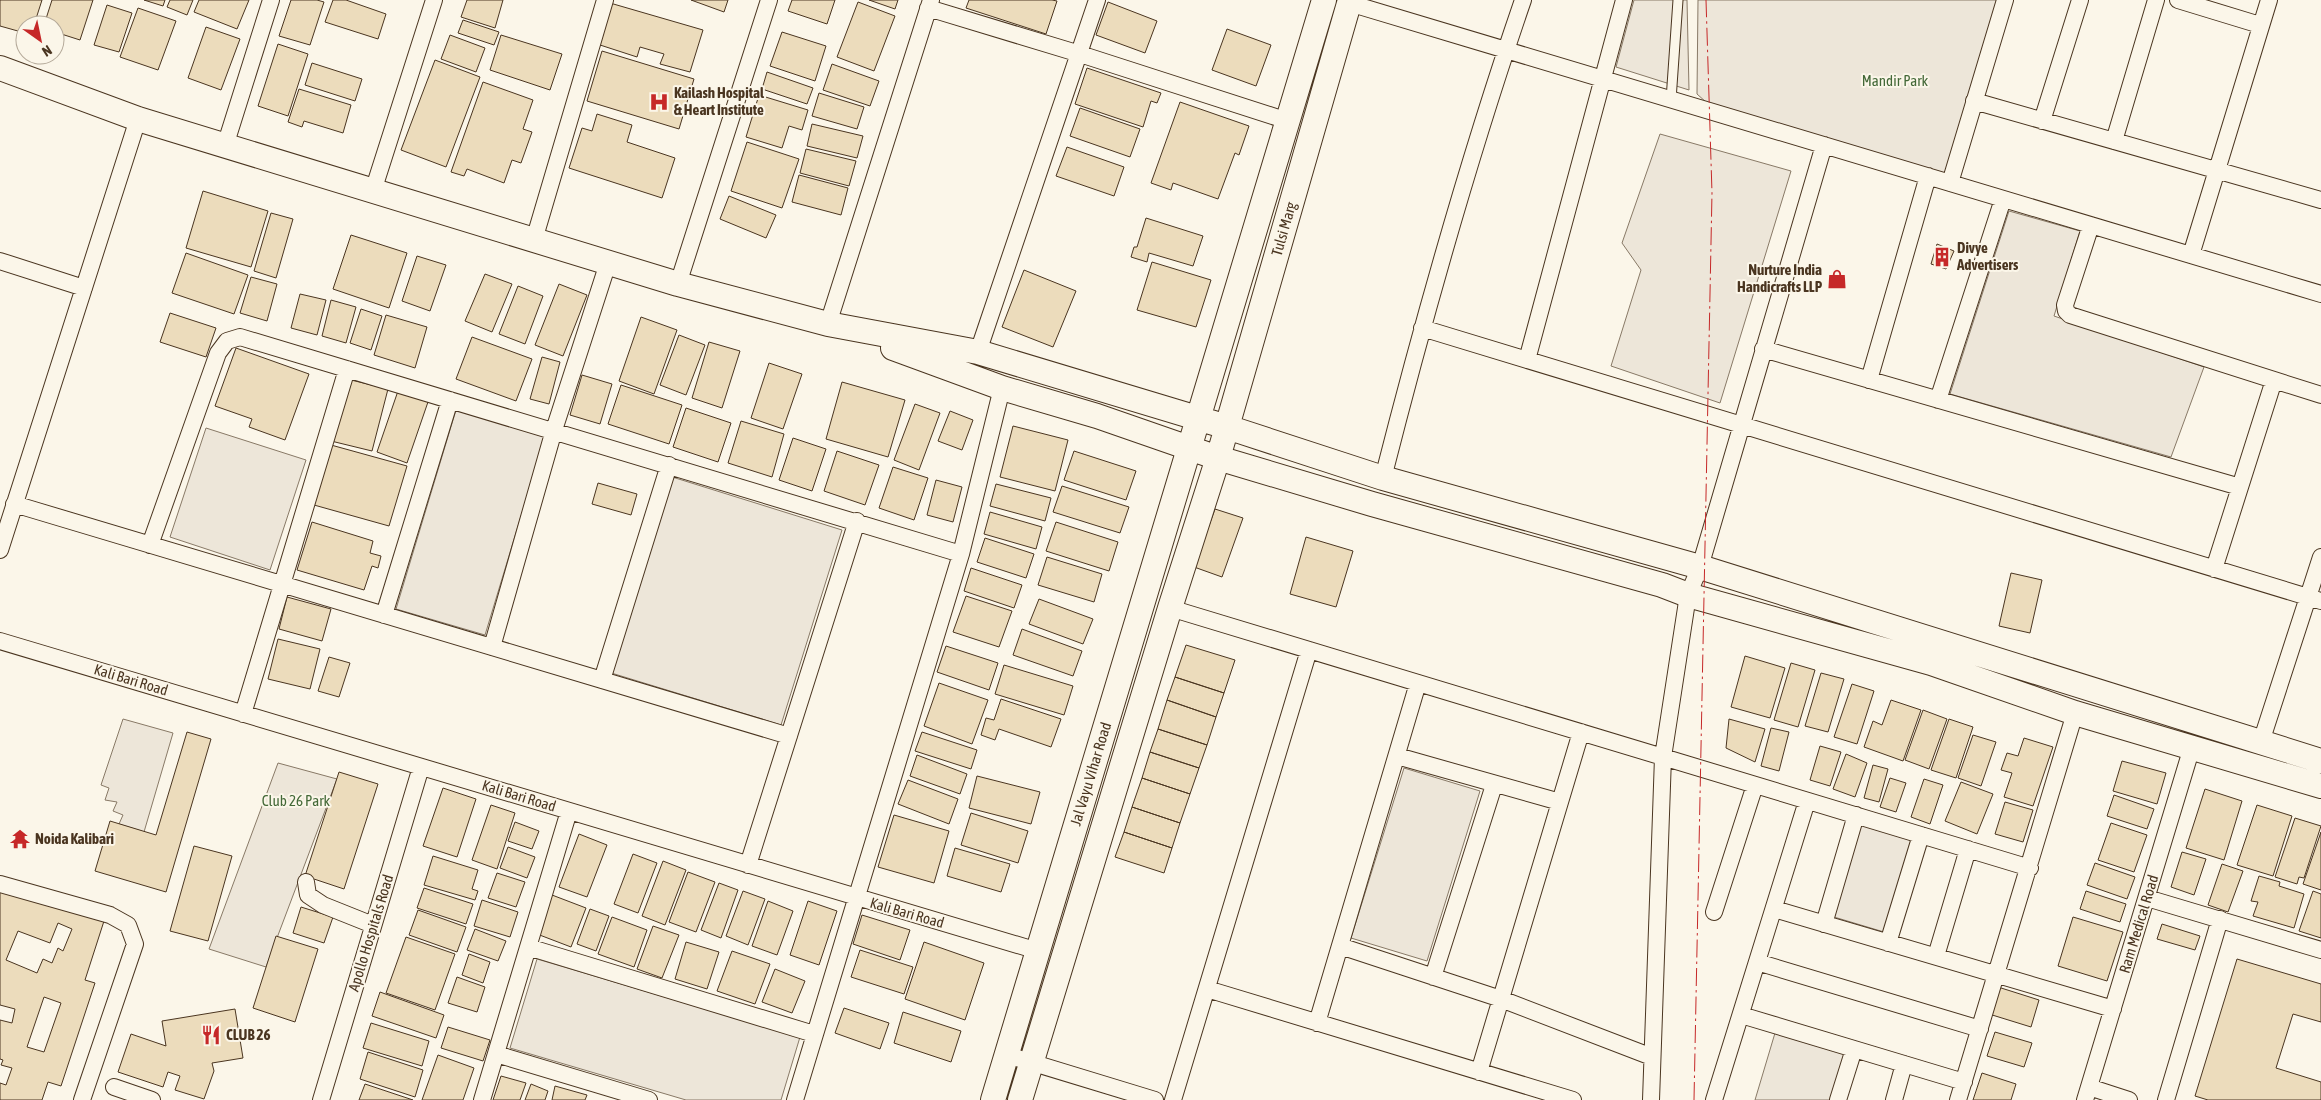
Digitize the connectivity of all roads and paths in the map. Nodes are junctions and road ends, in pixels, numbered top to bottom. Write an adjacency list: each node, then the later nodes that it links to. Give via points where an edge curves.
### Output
1 (271, 0): 29 (street)
2 (434, 0): 33 (street)
3 (605, 0): 37 (street)
4 (769, 0): 41 (street)
5 (1097, 0): 19 (street)
6 (1324, 0): 25 (street, Tulsi Marg)
7 (1523, 0): 18 (street)
8 (1624, 0): 21 (street)
9 (1678, 0): 22 (lane)
10 (2005, 0): 23 (street)
11 (2080, 0): 26 (street)
12 (2156, 0): 27 (street)
13 (2178, 0): 17 (street)
14 (2269, 0): 17 (street)
15 (1346, 1): 18 (street); 60 (street, Tulsi Marg)
16 (929, 4): 19 (street); 44 (street)
17 (2260, 25): 30 (street)
18 (1506, 50): 21 (street); 45 (street)
19 (1080, 54): 25 (street); 47 (street)
20 (5, 72): 24 (street)
21 (1603, 79): 22 (street); 48 (street)
22 (1671, 100): 28 (street)
23 (1974, 101): 26 (street); 32 (street)
24 (138, 119): 29 (street); 42 (street)
25 (1288, 121): 58 (street, Tulsi Marg)
26 (2042, 121): 27 (street)
27 (2114, 141): 30 (street)
28 (1824, 145): 31 (street); 46 (street)
29 (225, 146): 33 (street)
30 (2217, 170): 35 (street); 38 (street)
31 (1928, 176): 32 (street); 50 (street)
32 (1950, 183): 34 (street)
33 (373, 191): 37 (street)
34 (2004, 199): 36 (street); 56 (street)
35 (2321, 200)
36 (2091, 225): 38 (street); 51 (street, via 2065,305 2070,316)
37 (534, 240): 40 (street)
38 (2191, 255): 43 (street)
39 (0, 261): 42 (street)
40 (608, 263): 41 (street); 61 (street)
41 (678, 284): 44 (street)
42 (84, 288): 67 (street)
43 (2321, 294)
44 (828, 324): 47 (street); 52 (street)
45 (1422, 328): 48 (street); 65 (street)
46 (1763, 349): 50 (street); 59 (street)
47 (978, 352): 53 (street)
48 (1527, 360): 59 (street)
49 (347, 368): 55 (street); 69 (street, via 240,337 226,341 218,353); 75 (street)
50 (1869, 380): 56 (street)
51 (2274, 380): 54 (street); 66 (street)
52 (1002, 388): 57 (street); 71 (street)
53 (1106, 391): 57 (street); 58 (street)
54 (2321, 395)
55 (450, 400): 61 (street); 79 (street)
56 (1938, 400): 66 (street)
57 (1097, 416): 62 (street)
58 (1197, 418): 60 (street); 62 (street, Tulsi Marg)
59 (1740, 425): 73 (street); 74 (street)
60 (1227, 427): 63 (street, Tulsi Marg); 65 (street)
61 (554, 430): 64 (street); 81 (street)
62 (1188, 448): 63 (street); 119 (street, Jal Vayu Vihar Road)
63 (1218, 458): 76 (street); 78 (street, Jal Vayu Vihar Road)
64 (669, 465): 68 (street); 83 (street)
65 (1383, 478): 73 (street)
66 (2240, 487): 74 (street)
67 (14, 504): 69 (street); 70 (street)
68 (857, 522): 71 (street); 88 (street)
69 (150, 545): 75 (street)
70 (0, 550)
71 (961, 554): 108 (street)
72 (2321, 557): 77 (street)
73 (1700, 567): 76 (street); 90 (street)
74 (2214, 569): 77 (street)
75 (282, 584): 79 (street); 86 (street)
76 (1688, 594): 85 (street, via 1931,663); 92 (street)
77 (2315, 599): 90 (street)
78 (1170, 608): 82 (street); 135 (street, Jal Vayu Vihar Road)
79 (384, 615): 81 (street)
80 (0, 641): 86 (street, Kali Bari Road)
81 (492, 647): 83 (street)
82 (1309, 650): 84 (street); 124 (street)
83 (602, 680): 88 (street)
84 (1418, 683): 87 (street); 91 (street)
85 (2075, 713): 89 (street); 105 (street)
86 (243, 714): 94 (street, Kali Bari Road)
87 (1581, 732): 92 (street); 99 (street)
88 (789, 736): 104 (street)
89 (2192, 747): 90 (street); 109 (street, Ram Medical Road)
90 (2257, 753): 93 (street); 97 (street)
91 (1397, 756): 95 (street); 116 (street)
92 (1663, 757): 96 (street); 134 (street)
93 (2321, 761)
94 (421, 767): 100 (street, Kali Bari Road); 114 (street, Apollo Hospitals Road)
95 (1494, 784): 99 (street); 123 (street)
96 (1755, 785): 98 (street); 111 (street)
97 (2321, 786)
98 (1807, 800): 101 (street); 110 (street)
99 (1560, 802): 125 (street)
100 (569, 811): 104 (street, Kali Bari Road); 117 (street)
101 (1856, 815): 102 (street); 113 (street)
102 (1921, 835): 103 (street); 115 (street)
103 (1968, 849): 105 (street); 120 (street)
104 (748, 865): 108 (street, Kali Bari Road)
105 (2030, 868): 122 (street)
106 (306, 882): 114 (street, via 308,896)
107 (0, 884): 141 (street, via 110,915 128,925 135,944)
108 (856, 898): 119 (street, Kali Bari Road); 130 (street)
109 (2147, 898): 112 (street); 126 (street, Ram Medical Road)
110 (1774, 909): 113 (street); 121 (street)
111 (1714, 912)
112 (2220, 919): 118 (street); 158 (street)
113 (1824, 924): 115 (street)
114 (373, 925): 143 (street, Apollo Hospitals Road)
115 (1888, 943): 120 (street)
116 (1340, 946): 123 (street); 128 (street)
117 (528, 947): 130 (street); 132 (street)
118 (2321, 950)
119 (1038, 952): 133 (street, Jal Vayu Vihar Road)
120 (1936, 956): 122 (street)
121 (1757, 962): 127 (street); 129 (street)
122 (1997, 974): 126 (street); 129 (street)
123 (1433, 977): 125 (street)
124 (1207, 989): 128 (street); 150 (street)
125 (1501, 1000): 134 (street); 137 (street)
126 (2113, 1009): 140 (street, Ram Medical Road)
127 (1741, 1015): 131 (street); 153 (street)
128 (1317, 1022): 137 (street)
129 (1980, 1029): 138 (street)
130 (814, 1034): 146 (street)
131 (1854, 1049): 136 (street); 154 (street)
132 (496, 1054): 144 (street); 145 (street)
133 (1007, 1055): 135 (street); 147 (street, Jal Vayu Vihar Road)
134 (1652, 1057): 152 (street)
135 (1032, 1062): 148 (street, Jal Vayu Vihar Road); 149 (street)
136 (1904, 1064): 138 (street); 155 (street)
137 (1479, 1072): 151 (street)
138 (1964, 1082): 156 (street)
139 (114, 1087): 142 (street)
140 (2087, 1094): 157 (street)
141 (82, 1100)
142 (152, 1100)
143 (321, 1100)
144 (482, 1100)
145 (650, 1100)
146 (795, 1100)
147 (993, 1100)
148 (1020, 1100)
149 (1155, 1100)
150 (1174, 1100)
151 (1573, 1100)
152 (1650, 1100)
153 (1714, 1100)
154 (1838, 1100)
155 (1894, 1100)
156 (1958, 1100)
157 (2129, 1100)
158 (2166, 1100)

